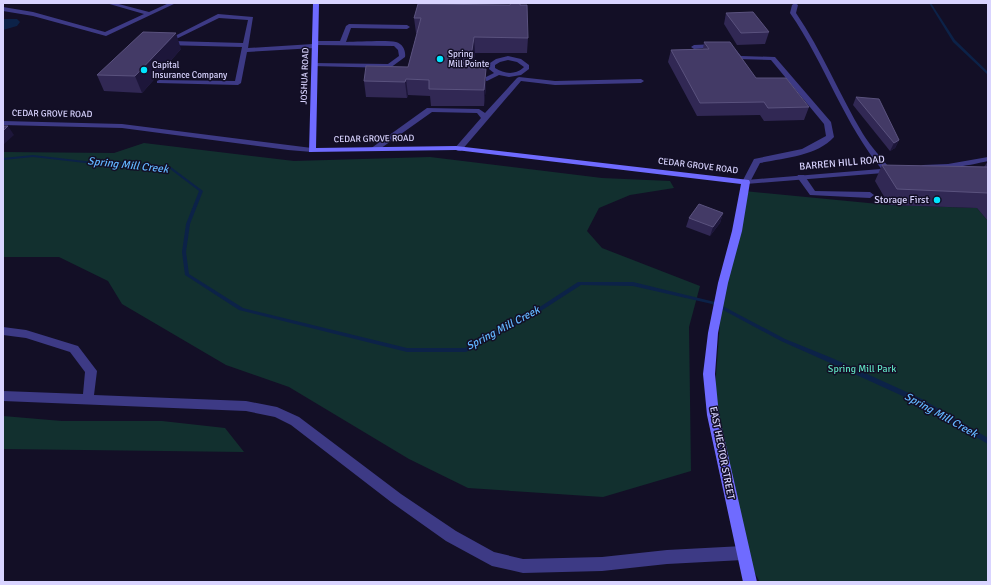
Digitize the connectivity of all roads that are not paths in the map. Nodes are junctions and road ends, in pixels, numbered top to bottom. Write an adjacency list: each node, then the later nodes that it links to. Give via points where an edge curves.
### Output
1 (111, 3): 6 (street)
2 (173, 3): 6 (street)
3 (316, 3): 9 (main road, JOSHUA ROAD)
4 (795, 5): 26 (street, via 793,13 806,30 859,134 872,155)
5 (3, 9): 6 (street, via 33,14 106,34)
6 (149, 14)
7 (407, 27): 8 (street, via 349,26)
8 (342, 43): 9 (street); 12 (street, via 395,44 400,47 402,57 390,66)
9 (315, 45): 11 (street); 12 (main road, JOSHUA ROAD)
10 (694, 47): 28 (street, via 731,46 739,58 773,58 828,124 830,137 819,145 757,161)
11 (245, 48): 11 (street, via 251,18 218,16 164,43); 17 (street, via 238,83)
12 (314, 66): 22 (main road, JOSHUA ROAD)
13 (499, 73): 14 (street, via 487,79); 15 (street); 15 (street, via 492,69 492,64 498,60 514,58 523,61 527,66)
14 (463, 75)
15 (517, 76): 16 (street, via 555,83); 18 (street)
16 (641, 81)
17 (160, 82)
18 (485, 117): 20 (street); 21 (street, via 479,111 430,110)
19 (3, 123): 22 (street, CEDAR GROVE ROAD, via 156,129)
20 (458, 148): 21 (main road, CEDAR GROVE ROAD); 28 (main road, CEDAR GROVE ROAD)
21 (374, 149): 22 (main road, CEDAR GROVE ROAD)
22 (312, 150)
23 (988, 159): 24 (street)
24 (917, 168)
25 (902, 169): 26 (street, BARREN HILL ROAD)
26 (887, 170): 27 (street, BARREN HILL ROAD)
27 (801, 177): 28 (street, BARREN HILL ROAD); 29 (street, via 814,193)
28 (746, 182): 33 (main road, EAST HECTOR STREET, via 713,333 709,374 713,415)
29 (870, 195)
30 (3, 332): 32 (street, via 26,334 74,349 91,371)
31 (3, 396): 32 (street)
32 (88, 400): 33 (street, via 246,406 277,412 295,421 427,520 492,559 523,566 602,564)
33 (743, 553): 34 (main road, EAST HECTOR STREET)
34 (750, 582)

